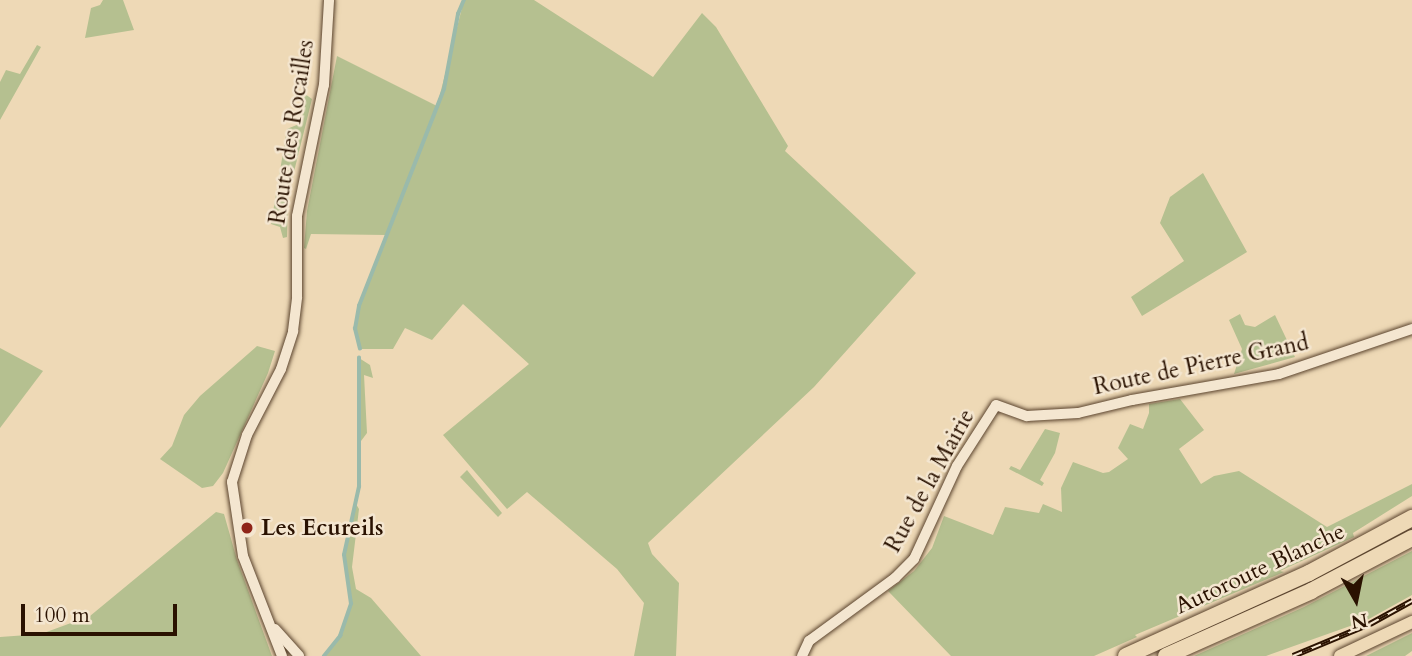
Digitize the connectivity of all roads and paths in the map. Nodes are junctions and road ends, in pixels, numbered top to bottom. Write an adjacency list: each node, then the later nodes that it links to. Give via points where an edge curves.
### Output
1 (329, 0): 7 (street, Route des Rocailles, via 324,85 298,215 293,331 281,369 234,467 232,496 239,539)
2 (1412, 329): 3 (street, Route de Pierre Grand, via 1279,374 1078,413 1023,416)
3 (996, 405): 10 (street, Rue de la Mairie, via 957,466 914,559 810,641)
4 (1412, 518): 11 (highway, Autoroute Blanche, via 1309,573)
5 (1412, 538): 12 (highway, Autoroute Blanche, via 1332,581)
6 (1412, 622): 13 (main road)
7 (272, 625): 8 (street); 9 (street)
8 (282, 656)
9 (299, 656)
10 (802, 656)
11 (1126, 656)
12 (1166, 656)
13 (1340, 656)

